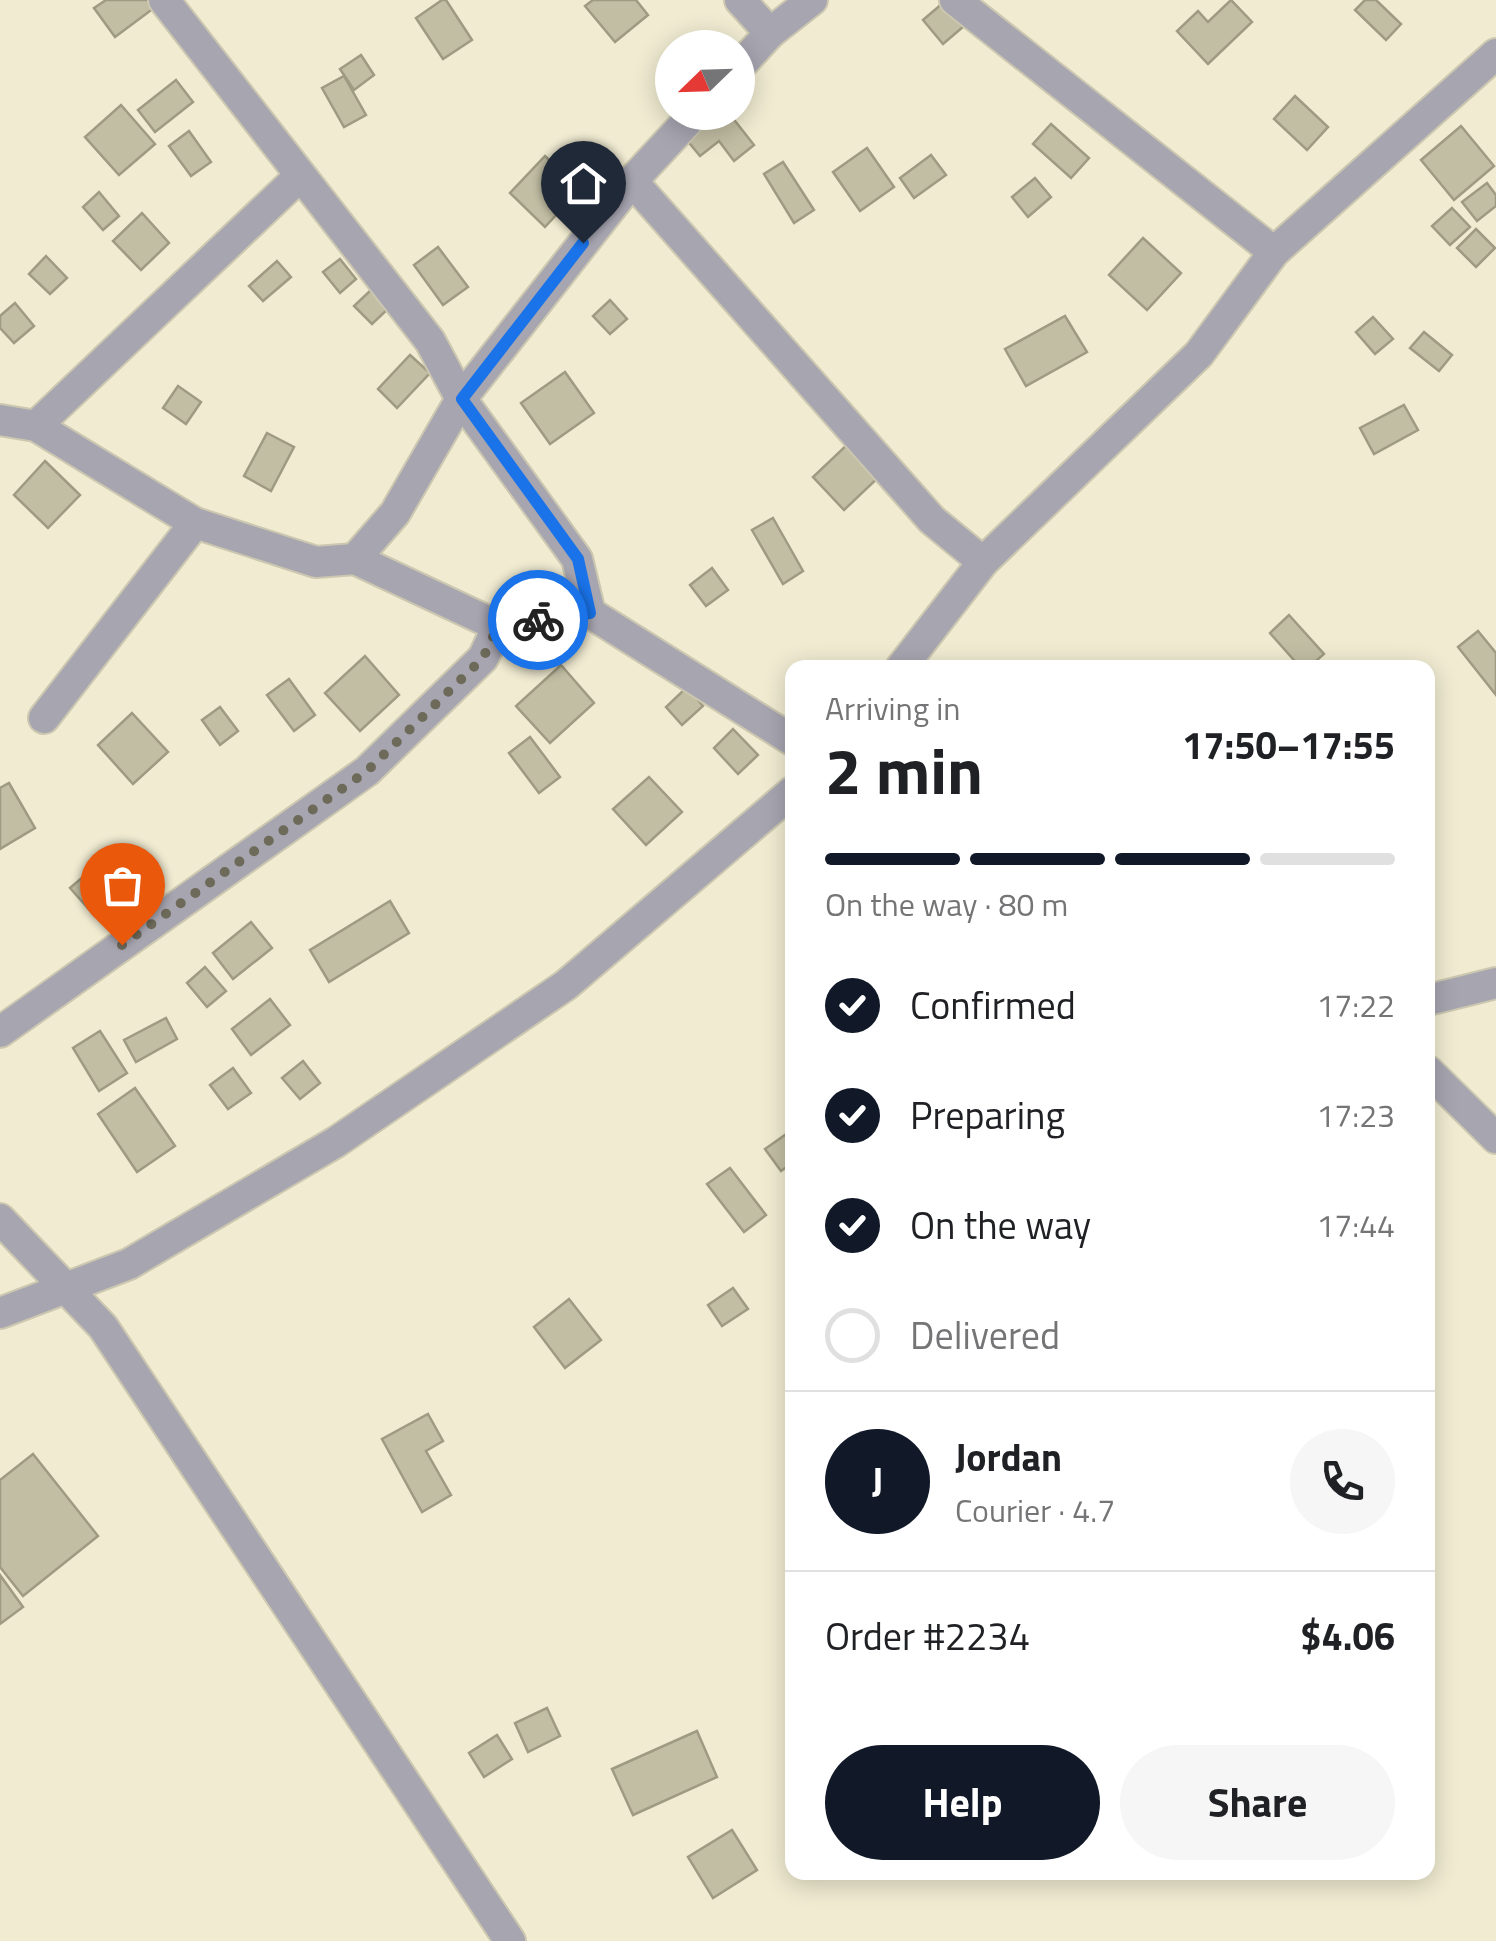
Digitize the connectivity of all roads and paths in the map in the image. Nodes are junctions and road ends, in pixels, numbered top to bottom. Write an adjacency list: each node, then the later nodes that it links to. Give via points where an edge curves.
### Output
1 (164, 0): 9 (street)
2 (740, 0): 5 (street)
3 (812, 0): 5 (street)
4 (955, 0): 11 (street)
5 (770, 33): 6 (street)
6 (755, 49)
7 (1496, 54): 11 (street)
8 (679, 130): 10 (street)
9 (300, 176): 12 (street, via 430,341); 14 (street)
10 (632, 181): 12 (street); 17 (street, via 932,520)
11 (1274, 252): 17 (street, via 1198,354)
12 (462, 399): 16 (street, via 395,513); 18 (street, via 578,559)
13 (0, 420): 14 (street)
14 (36, 426): 15 (street)
15 (195, 523): 16 (street, via 316,562); 21 (street)
16 (356, 559): 19 (street)
17 (983, 562): 20 (street)
18 (590, 613): 19 (street); 22 (street)
19 (498, 626): 26 (street, via 483,658 367,771)
20 (907, 660)
21 (44, 718)
22 (785, 736)
23 (785, 798): 30 (street, via 566,985 336,1142 128,1264)
24 (1496, 983): 25 (street)
25 (1435, 998)
26 (0, 1032)
27 (1435, 1078): 28 (street)
28 (1496, 1138)
29 (0, 1219): 30 (street)
30 (64, 1288): 31 (street); 32 (street, via 103,1327)
31 (0, 1313)
32 (510, 1941)

